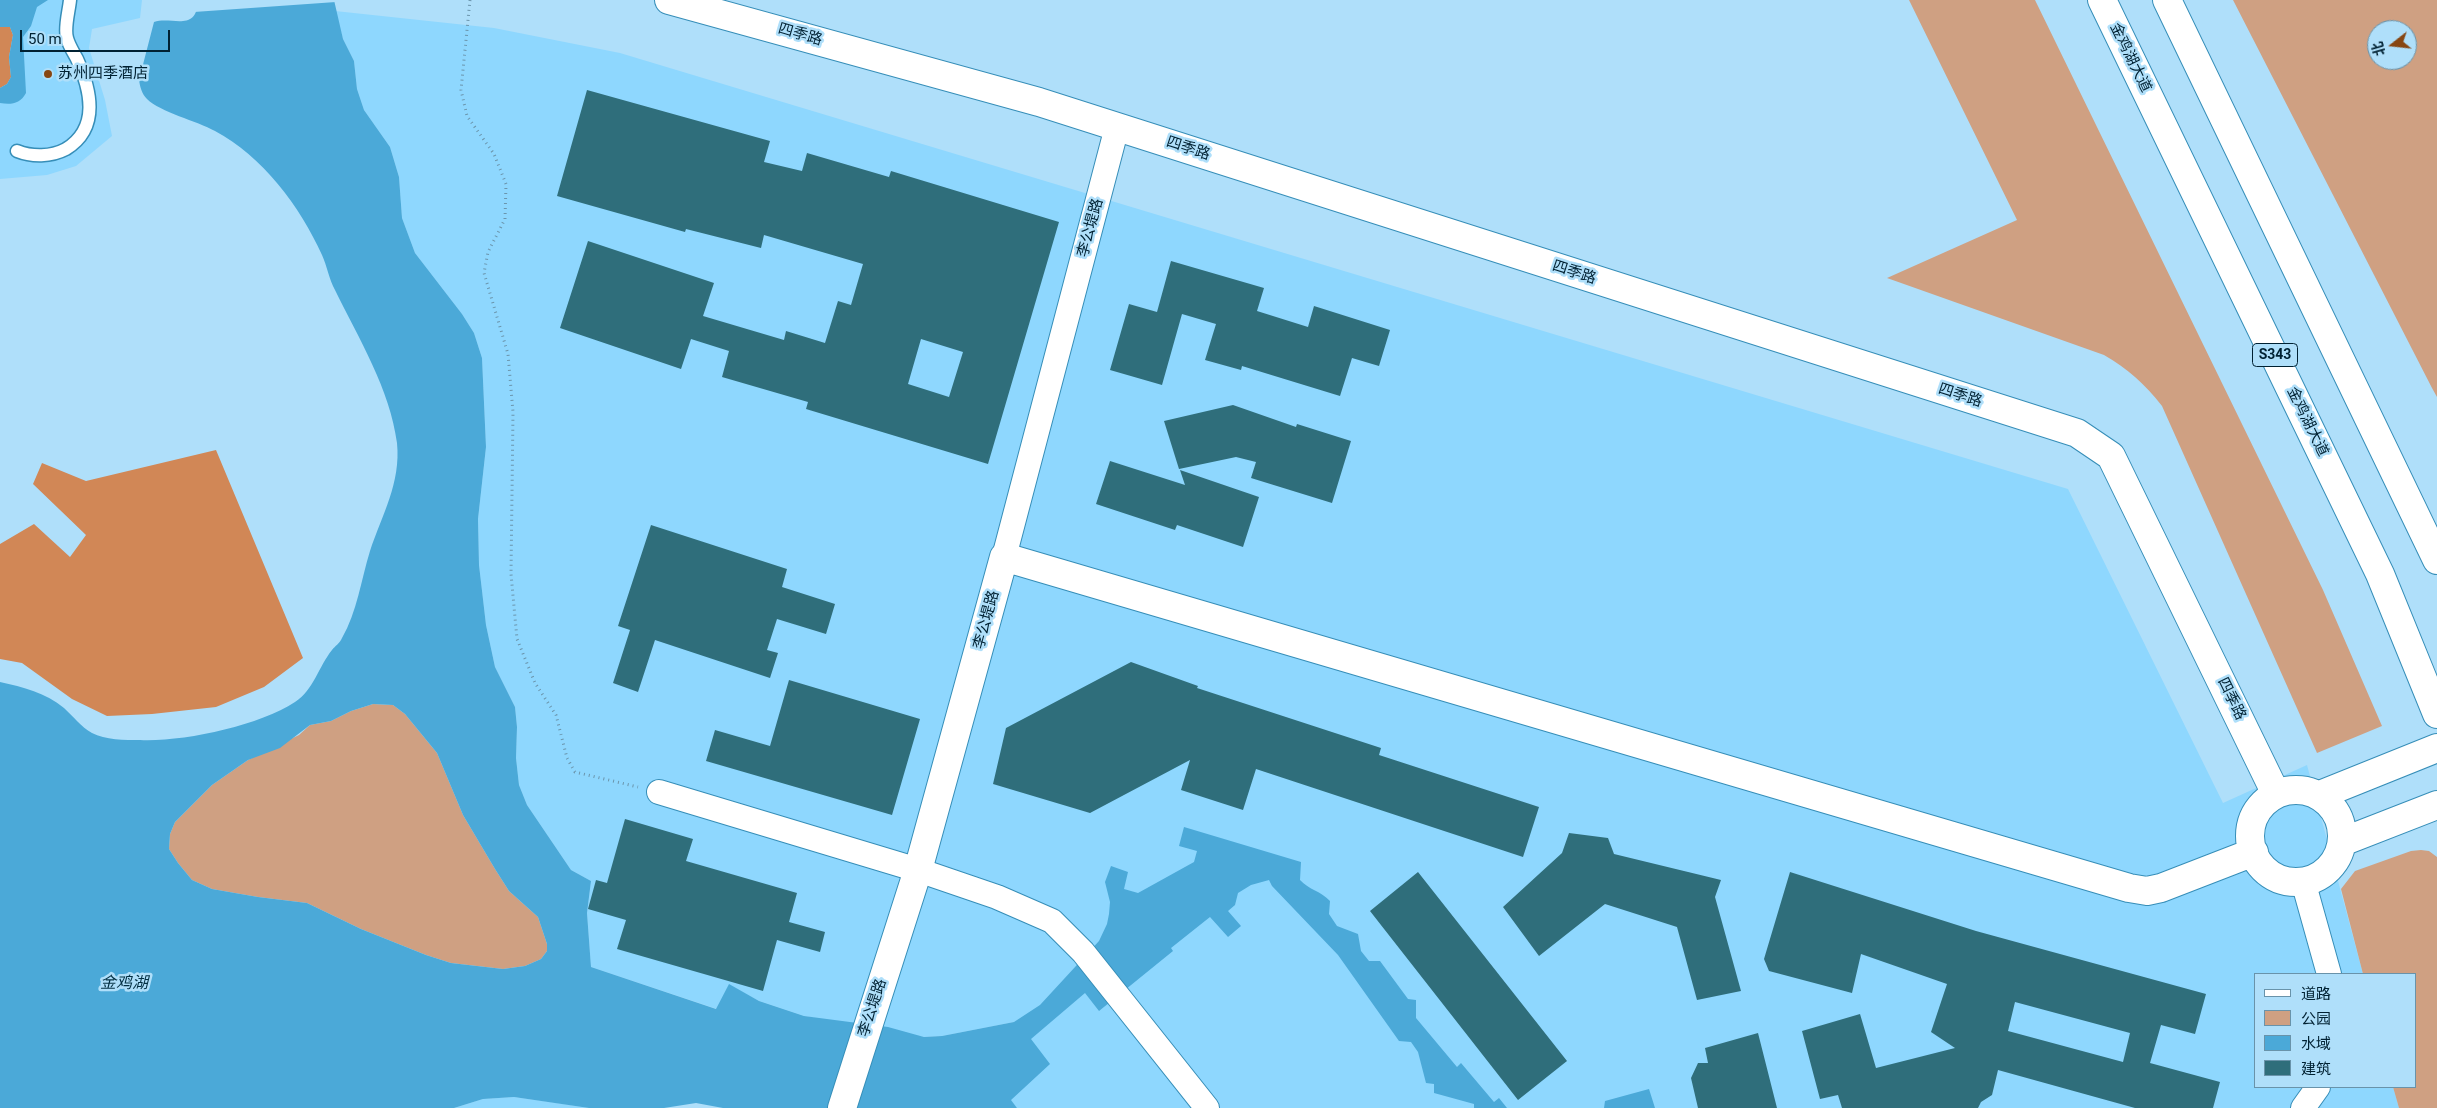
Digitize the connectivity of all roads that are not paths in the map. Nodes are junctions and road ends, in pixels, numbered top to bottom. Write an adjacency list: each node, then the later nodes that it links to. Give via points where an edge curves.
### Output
1 (70, 0): 6 (lane, via 66,37 88,88 89,120 81,134 63,150 32,155)
2 (669, 0): 5 (street, 四季路, via 1039,102)
3 (2102, 0): 9 (street, 金鸡湖大道 / S343, via 2380,574)
4 (2167, 0): 8 (street)
5 (1117, 127): 7 (street, 李公堤路); 12 (street, 四季路, via 2077,433 2111,456)
6 (17, 151)
7 (1004, 558): 16 (street, via 2129,888 2147,891 2161,888); 17 (street, 李公堤路)
8 (2437, 560)
9 (2437, 714)
10 (2437, 748): 13 (street)
11 (658, 792): 17 (street)
12 (2276, 794): 13 (street, via 2303,789); 16 (street, via 2256,812 2250,829)
13 (2320, 796): 15 (street, via 2333,808 2341,824)
14 (2437, 805): 15 (street)
15 (2342, 842): 18 (street, via 2337,860 2324,873)
16 (2254, 852): 18 (street, via 2259,864 2273,876 2290,882)
17 (918, 870): 21 (street, 李公堤路); 22 (street, via 997,897 1052,921 1083,952)
18 (2303, 881): 19 (street)
19 (2330, 973)
20 (2317, 1088): 23 (street)
21 (842, 1108)
22 (1207, 1108)
23 (2303, 1108)

